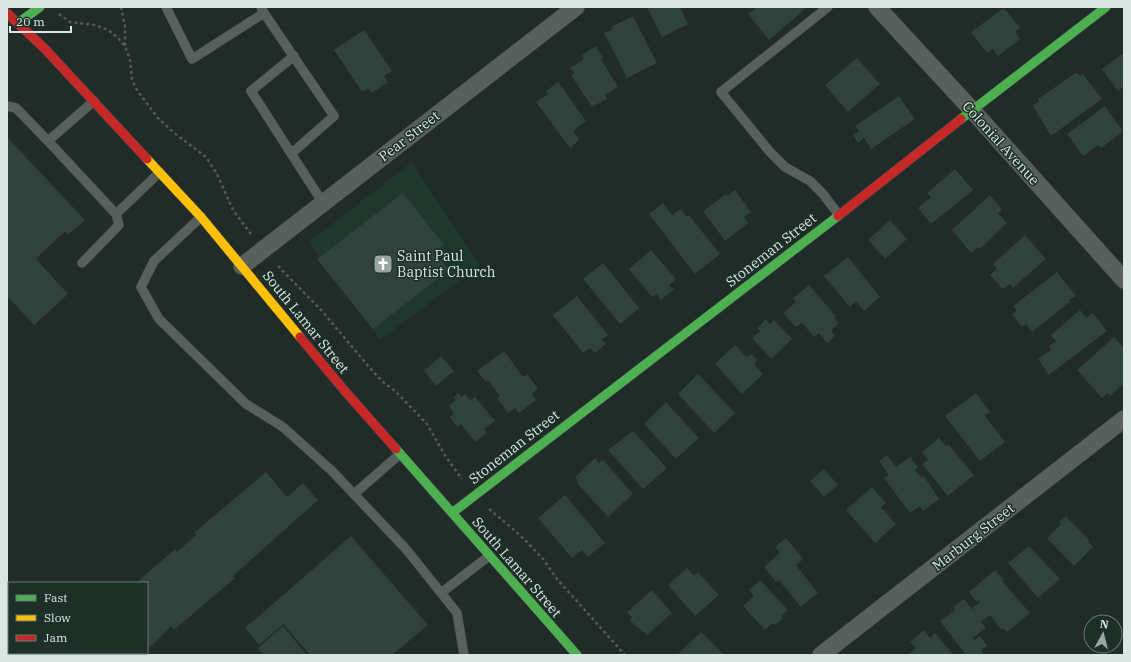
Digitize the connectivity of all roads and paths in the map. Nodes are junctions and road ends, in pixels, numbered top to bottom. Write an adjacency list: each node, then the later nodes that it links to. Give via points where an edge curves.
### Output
1 (40, 7): 10 (street)
2 (121, 7): 11 (path, via 125,26)
3 (166, 7): 8 (lane, via 192,60)
4 (576, 7): 19 (street, Pear Street)
5 (828, 7): 21 (lane, via 721,92 770,152 786,167 810,181)
6 (877, 7): 15 (street, Colonial Avenue)
7 (1106, 7): 15 (street, Stoneman Street)
8 (263, 10): 12 (lane)
9 (59, 14): 11 (path, via 70,22 95,25 108,30)
10 (11, 22): 13 (street, South Lamar Street)
11 (125, 46): 23 (path, via 130,60 132,80 140,95 173,132 206,157 217,174 233,210)
12 (294, 56): 17 (lane, via 334,116); 17 (lane, via 251,91)
13 (94, 101): 16 (lane); 18 (street, South Lamar Street)
14 (7, 106): 16 (lane, via 16,108)
15 (972, 110): 21 (street, Stoneman Street); 27 (street, Colonial Avenue)
16 (48, 142): 20 (lane)
17 (292, 153): 19 (lane)
18 (160, 172): 20 (lane); 22 (street, South Lamar Street)
19 (323, 203): 25 (street, Pear Street)
20 (116, 214): 24 (lane, via 120,225)
21 (840, 215): 31 (street, Stoneman Street)
22 (200, 217): 25 (street, South Lamar Street); 30 (lane, via 154,261 142,287 159,319 246,404 283,427)
23 (252, 234)
24 (82, 263)
25 (242, 266): 29 (street, South Lamar Street)
26 (278, 266): 31 (path, via 322,311 382,381 427,424 456,473)
27 (1124, 280)
28 (1124, 419): 38 (street, Marburg Street)
29 (400, 454): 30 (lane); 32 (street, South Lamar Street)
30 (354, 494): 34 (lane, via 406,549)
31 (475, 495): 32 (street, Stoneman Street); 37 (path, via 527,542)
32 (452, 513): 33 (street, South Lamar Street)
33 (489, 556): 34 (lane); 36 (street, South Lamar Street)
34 (441, 593): 35 (lane, via 457,613)
35 (464, 655)
36 (577, 655)
37 (625, 655)
38 (822, 655)

